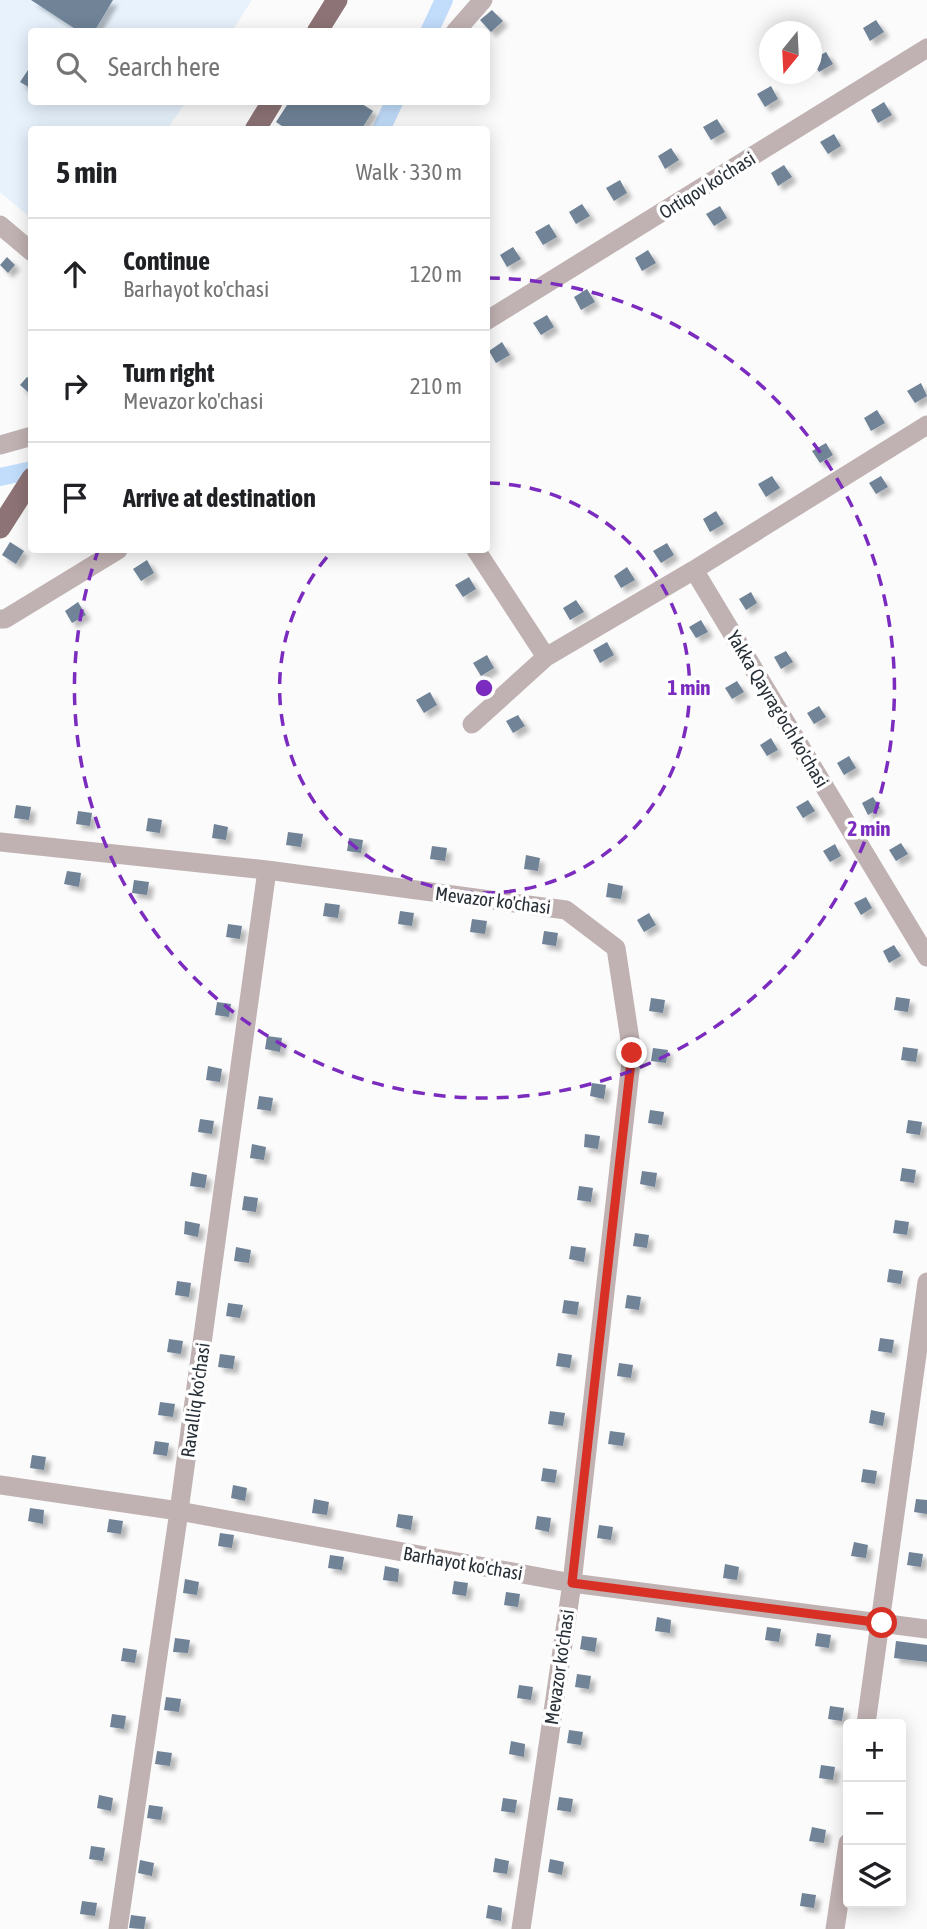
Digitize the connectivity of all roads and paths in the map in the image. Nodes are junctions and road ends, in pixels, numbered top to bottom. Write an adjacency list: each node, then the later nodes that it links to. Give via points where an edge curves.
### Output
1 (337, 0): 3 (main road)
2 (483, 0): 4 (street)
3 (320, 28)
4 (458, 28)
5 (927, 48): 10 (street, Ortiqov ko'chasi)
6 (270, 105): 7 (main road)
7 (257, 126)
8 (0, 225): 9 (street)
9 (28, 249)
10 (490, 319)
11 (927, 425): 18 (street)
12 (28, 437): 13 (street)
13 (0, 445)
14 (28, 484): 15 (main road)
15 (0, 528)
16 (113, 553): 19 (street)
17 (479, 553): 20 (street)
18 (694, 570): 20 (street); 24 (street, Yakka Qayrag'och ko'chasi)
19 (0, 619)
20 (546, 657): 21 (street)
21 (472, 724)
22 (0, 842): 23 (street, Mevazor ko'chasi)
23 (267, 870): 27 (street, Ravalliq ko'chasi); 28 (street, Mevazor ko'chasi, via 566,910 616,948 632,1053)
24 (927, 957)
25 (927, 1282): 29 (street)
26 (0, 1485): 27 (street, Barhayot ko'chasi)
27 (179, 1511): 28 (street, Barhayot ko'chasi); 33 (street, Ravalliq ko'chasi)
28 (572, 1583): 29 (street, Barhayot ko'chasi); 34 (street, Mevazor ko'chasi)
29 (882, 1623): 30 (street, Barhayot ko'chasi); 31 (street)
30 (927, 1629)
31 (867, 1719)
32 (848, 1845): 35 (street)
33 (118, 1929)
34 (521, 1929)
35 (835, 1929)

